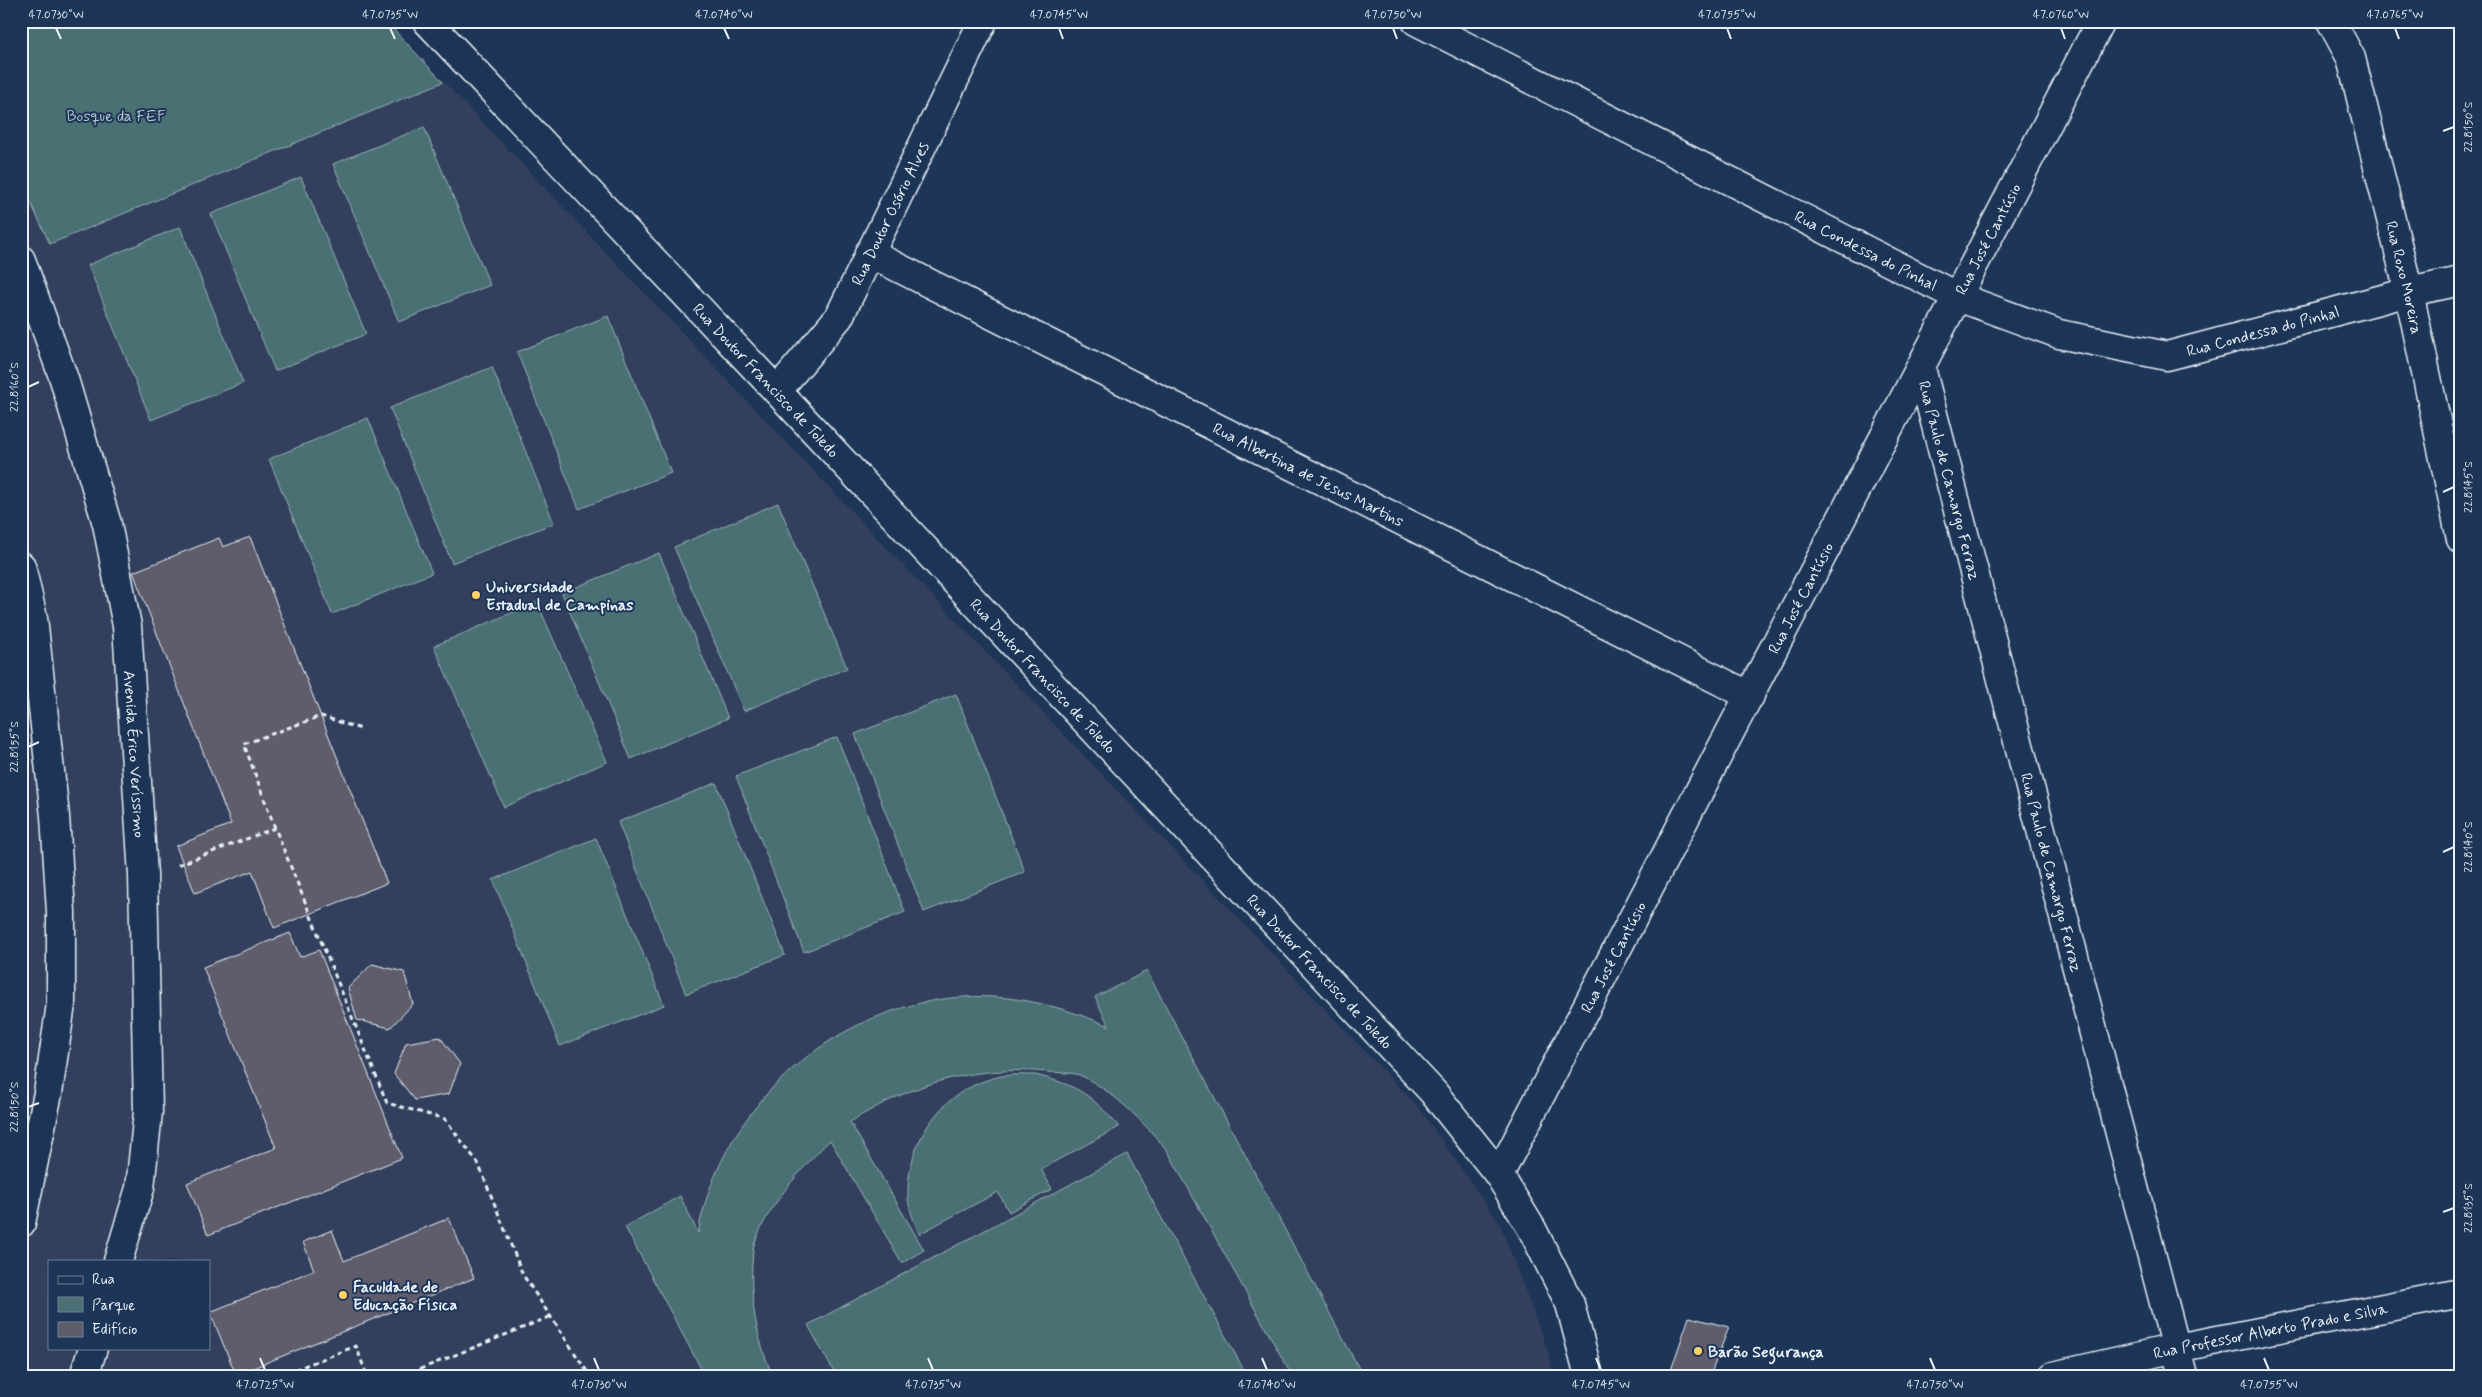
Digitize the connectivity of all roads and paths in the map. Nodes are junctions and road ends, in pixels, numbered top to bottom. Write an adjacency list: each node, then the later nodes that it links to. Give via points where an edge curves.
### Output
1 (428, 21): 12 (street, Rua Doutor Francisco de Toledo)
2 (983, 21): 6 (street, Rua Doutor Osório Alves)
3 (1416, 21): 10 (street, Rua Condessa do Pinhal)
4 (2101, 21): 10 (street, Rua José Cantúsio)
5 (2331, 21): 9 (street, Rua Roxo Moreira, via 2351,58)
6 (869, 254): 12 (street, Rua Doutor Osório Alves, via 839,317); 15 (street, Rua Albertina de Jesus Martins)
7 (21, 260): 18 (street, Avenida Érico Veríssimo, via 64,379 107,524 127,626)
8 (2461, 281): 9 (street, Rua Condessa do Pinhal)
9 (2409, 292): 10 (street, Rua Condessa do Pinhal, via 2167,356 2059,334); 13 (street, Rua Roxo Moreira)
10 (1958, 297): 11 (street, Rua José Cantúsio)
11 (1921, 368): 15 (street, Rua José Cantúsio); 25 (street, Rua Paulo de Camargo Ferraz)
12 (777, 391): 20 (street, Rua Doutor Francisco de Toledo, via 1433,1092)
13 (2461, 539)
14 (21, 566): 19 (street, via 33,618 56,816 61,912 61,1004 48,1093)
15 (1750, 696): 20 (street, Rua José Cantúsio)
16 (361, 729): 17 (path, via 321,716 244,744)
17 (276, 828): 18 (path); 24 (path, via 387,1103 445,1119 478,1163 523,1275)
18 (143, 875): 22 (street, Avenida Érico Veríssimo, via 148,1112 140,1188)
19 (27, 1168): 21 (street)
20 (1499, 1175): 32 (street, Rua Doutor Francisco de Toledo, via 1532,1229 1570,1304)
21 (21, 1223)
22 (118, 1260)
23 (2461, 1294): 25 (street, Rua Professor Alberto Prado e Silva)
24 (552, 1316): 30 (path); 31 (path)
25 (2176, 1348): 33 (street, Rua Professor Alberto Prado e Silva); 34 (street, Rua Paulo de Camargo Ferraz)
26 (92, 1350): 27 (street)
27 (84, 1376)
28 (278, 1376): 29 (path, via 356,1346)
29 (367, 1376)
30 (404, 1376)
31 (590, 1376)
32 (1589, 1376)
33 (2053, 1376)
34 (2183, 1376)

